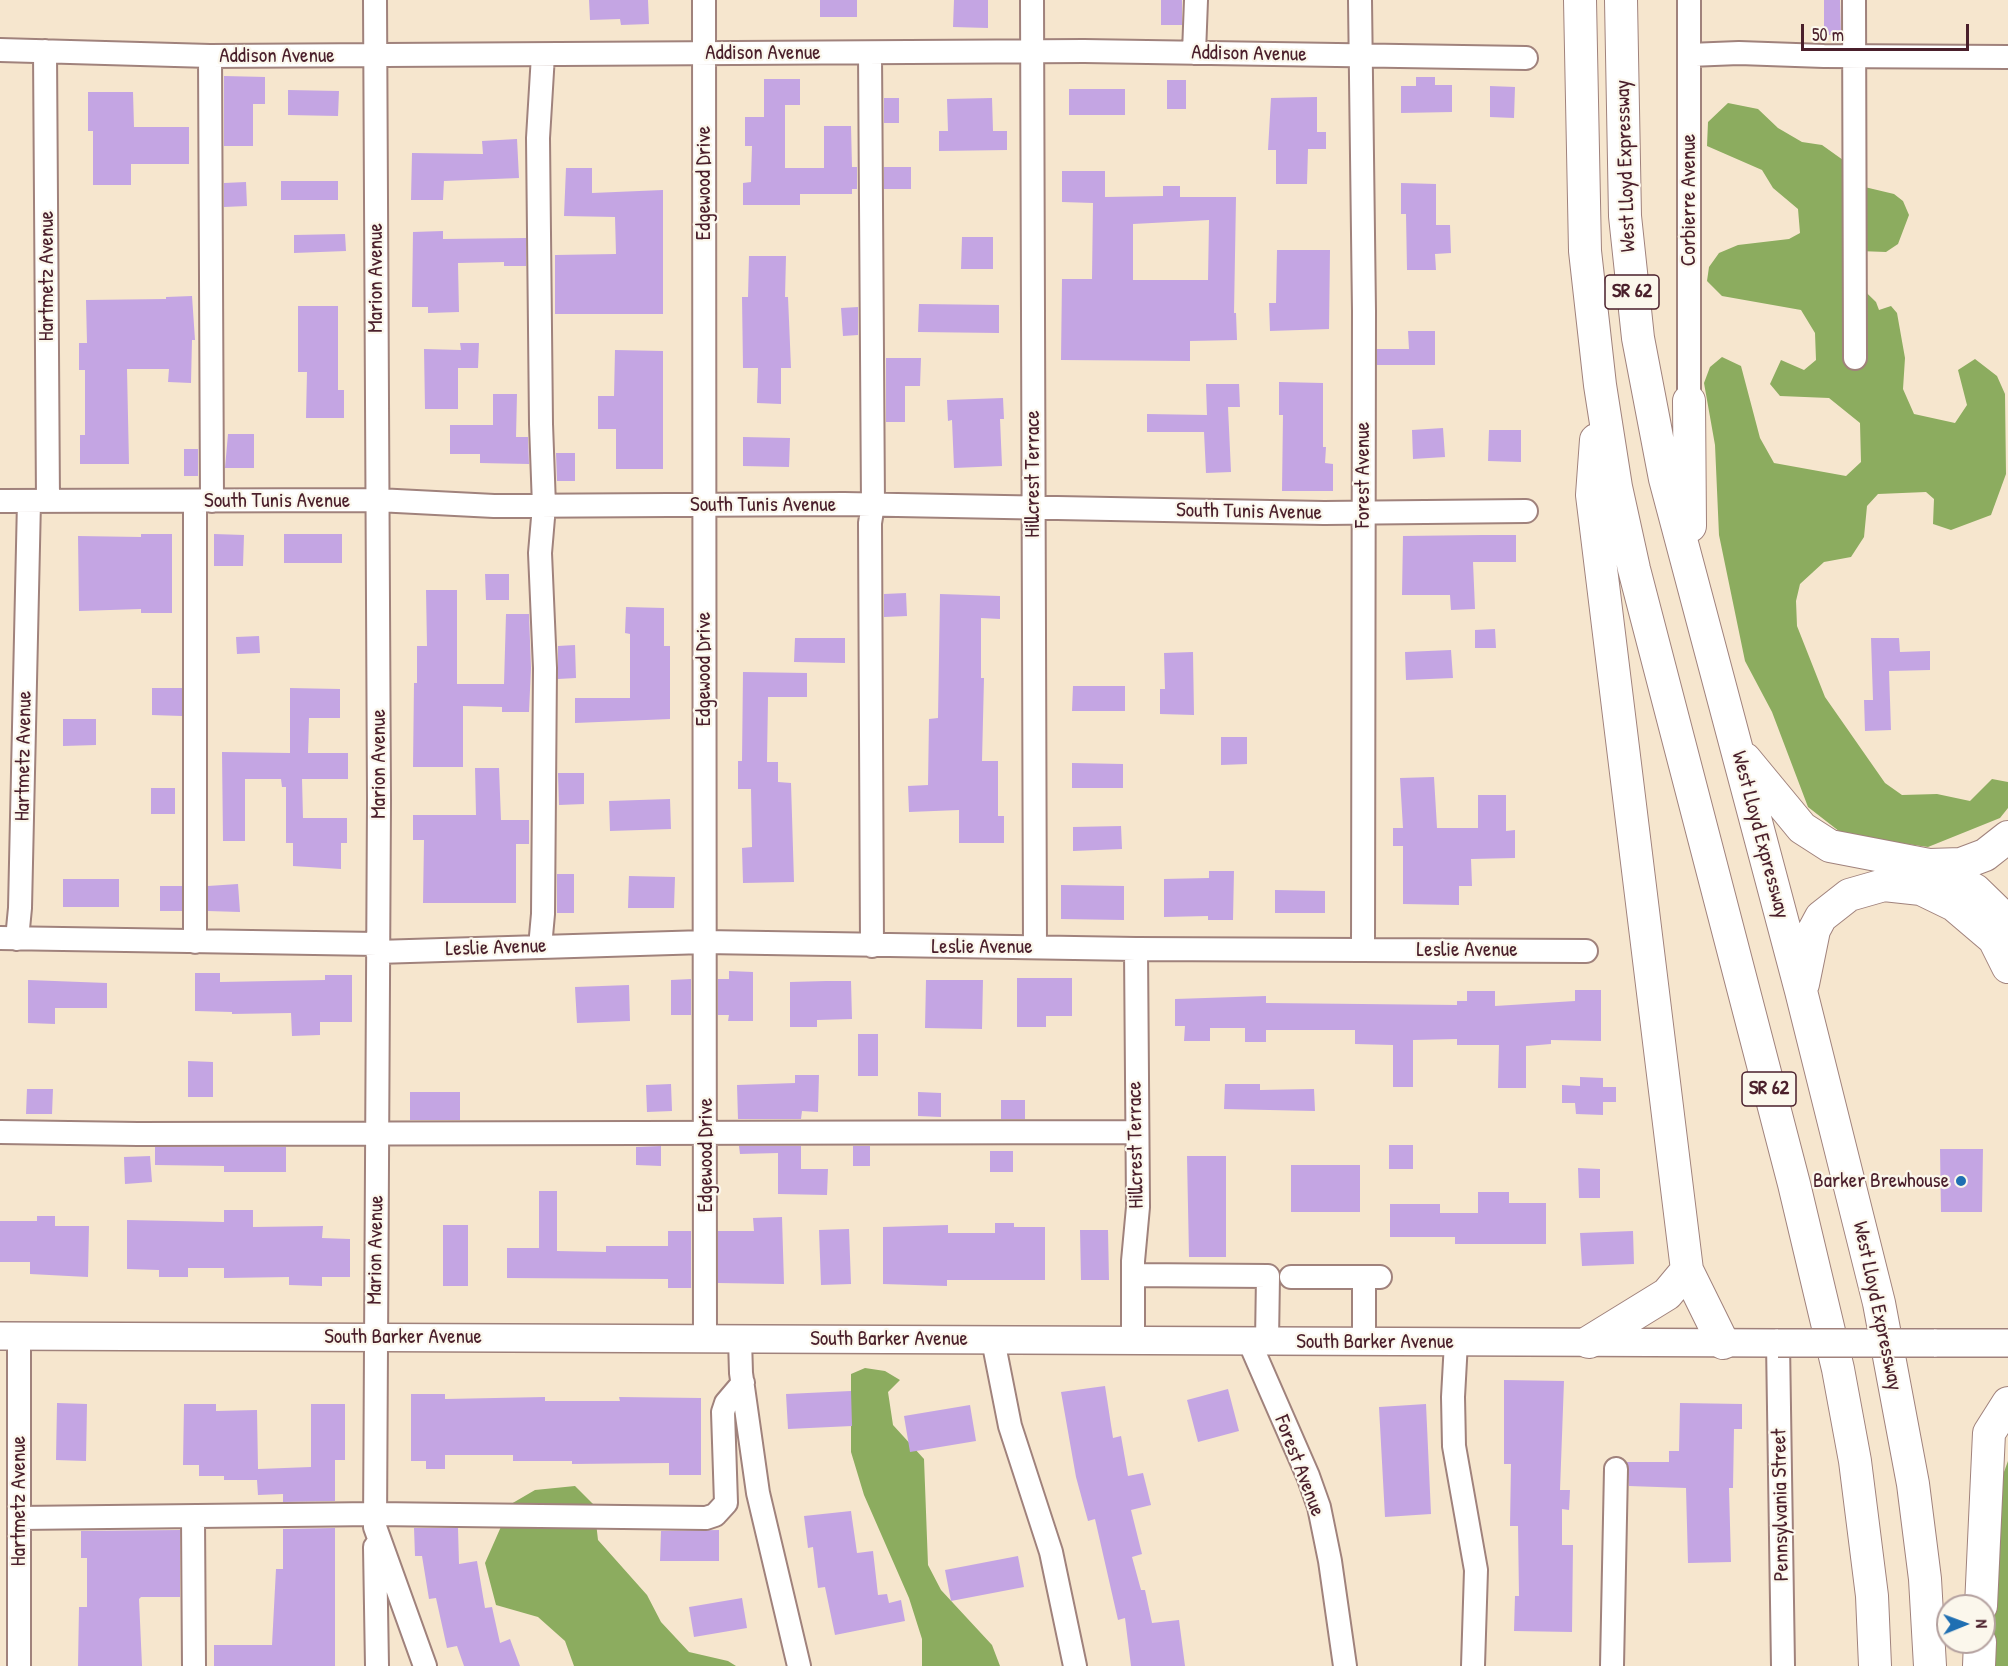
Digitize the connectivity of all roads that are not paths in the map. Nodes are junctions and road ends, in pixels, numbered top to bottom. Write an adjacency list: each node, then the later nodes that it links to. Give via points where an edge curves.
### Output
1 (375, 0): 19 (street, Marion Avenue)
2 (704, 0): 12 (street, Edgewood Drive)
3 (1032, 0): 14 (street, Hillcrest Terrace)
4 (1196, 0): 15 (street)
5 (1360, 0): 20 (street, Forest Avenue)
6 (1580, 0): 25 (highway, West Lloyd Expressway / SR 62, via 1585,251)
7 (1621, 0): 37 (highway, West Lloyd Expressway / SR 62, via 1625,216 1638,338 1665,479)
8 (1689, 0): 17 (street, Corbierre Avenue)
9 (1854, 0): 21 (street)
10 (0, 50): 11 (street, Addison Avenue)
11 (45, 51): 18 (street, Addison Avenue); 29 (street, Hartmetz Avenue)
12 (704, 51): 13 (street, Addison Avenue); 16 (street, Addison Avenue); 31 (street, Edgewood Drive)
13 (870, 53): 14 (street, Addison Avenue); 32 (street)
14 (1032, 53): 15 (street, Addison Avenue); 34 (street, Hillcrest Terrace)
15 (1194, 53): 20 (street, Addison Avenue)
16 (543, 55): 19 (street, Addison Avenue); 33 (street, via 538,138)
17 (1689, 55): 21 (street); 26 (street, Corbierre Avenue)
18 (210, 56): 19 (street, Addison Avenue); 30 (street)
19 (375, 56): 27 (street, Marion Avenue)
20 (1360, 56): 23 (street, Addison Avenue); 36 (street, Forest Avenue)
21 (1855, 56): 22 (street); 24 (street)
22 (2008, 57)
23 (1526, 58)
24 (1855, 358)
25 (1600, 385): 58 (highway, via 1592,495); 91 (highway, West Lloyd Expressway / SR 62, via 1634,569 1794,1184 1838,1369 1855,1461 1872,1596)
26 (1689, 401): 37 (highway)
27 (377, 500): 30 (street, South Tunis Avenue); 33 (street, South Tunis Avenue); 47 (street, Marion Avenue)
28 (0, 501): 29 (street, South Tunis Avenue)
29 (39, 501): 30 (street, South Tunis Avenue); 42 (street, Hartmetz Avenue, via 20,908)
30 (203, 501): 43 (street)
31 (703, 505): 32 (street, South Tunis Avenue); 33 (street, South Tunis Avenue); 44 (street, Edgewood Drive)
32 (873, 505): 34 (street, South Tunis Avenue); 45 (street)
33 (544, 506): 46 (street, via 540,553 545,668)
34 (1033, 508): 36 (street, South Tunis Avenue); 48 (street, Hillcrest Terrace)
35 (1526, 511): 36 (street, South Tunis Avenue)
36 (1363, 512): 50 (street, Forest Avenue)
37 (1691, 578): 38 (highway, West Lloyd Expressway / SR 62)
38 (1738, 751): 40 (highway, via 1802,828 1816,839 1842,850); 53 (highway, West Lloyd Expressway / SR 62)
39 (2008, 837): 40 (highway, via 1975,860)
40 (1929, 865): 41 (highway, via 1968,885)
41 (2008, 922)
42 (8, 939): 43 (street, Leslie Avenue)
43 (195, 942): 47 (street, Leslie Avenue)
44 (705, 942): 45 (street, Leslie Avenue); 46 (street, Leslie Avenue); 56 (street, Edgewood Drive)
45 (872, 946): 48 (street, Leslie Avenue)
46 (540, 947): 47 (street, Leslie Avenue)
47 (377, 948): 55 (street, Marion Avenue)
48 (1035, 948): 49 (street, Leslie Avenue)
49 (1136, 949): 50 (street, Leslie Avenue); 57 (street, Hillcrest Terrace)
50 (1363, 950): 51 (street, Leslie Avenue)
51 (1586, 951)
52 (2008, 967): 53 (highway, via 1994,939 1954,905 1921,888 1884,885 1849,895 1821,917 1814,930)
53 (1801, 991): 92 (highway, West Lloyd Expressway / SR 62, via 1881,1312 1913,1484 1925,1579)
54 (0, 1132): 55 (street)
55 (378, 1132): 56 (street); 62 (street, Marion Avenue)
56 (706, 1132): 57 (street); 63 (street, Edgewood Drive)
57 (1137, 1132): 59 (street, Hillcrest Terrace, via 1138,1207)
58 (1687, 1270): 70 (highway, via 1659,1300); 71 (highway)
59 (1133, 1275): 66 (street, Hillcrest Terrace); 67 (street, via 1268,1276)
60 (1291, 1277): 68 (street, via 1372,1277)
61 (10, 1336): 62 (main road, South Barker Avenue); 77 (street, Hartmetz Avenue)
62 (375, 1337): 63 (main road, South Barker Avenue); 79 (street, Marion Avenue)
63 (705, 1339): 64 (main road, South Barker Avenue)
64 (740, 1339): 65 (main road, South Barker Avenue); 74 (street)
65 (993, 1340): 66 (main road, South Barker Avenue); 86 (street, via 1010,1426 1051,1552)
66 (1133, 1340): 67 (main road, South Barker Avenue)
67 (1258, 1341): 68 (main road, South Barker Avenue); 87 (street, Forest Avenue, via 1318,1508)
68 (1364, 1341): 69 (main road, South Barker Avenue)
69 (1456, 1342): 70 (main road, South Barker Avenue); 88 (street, via 1454,1446 1476,1570)
70 (1589, 1342): 71 (main road, South Barker Avenue)
71 (1723, 1343): 72 (main road, South Barker Avenue)
72 (1778, 1343): 73 (main road, South Barker Avenue, bridge); 90 (street, Pennsylvania Street)
73 (2008, 1343)
74 (743, 1383): 79 (street, via 723,1412 727,1493 726,1503 716,1515); 85 (street, via 758,1493)
75 (2008, 1402): 80 (highway, via 1989,1433 1986,1451)
76 (1616, 1469): 89 (street)
77 (13, 1516): 78 (street); 81 (street, Hartmetz Avenue)
78 (193, 1518): 79 (street); 82 (street)
79 (375, 1521): 83 (street, Marion Avenue); 84 (street, Marion Avenue)
80 (1981, 1594)
81 (19, 1666)
82 (194, 1666)
83 (377, 1666)
84 (425, 1666)
85 (799, 1666)
86 (1075, 1666)
87 (1346, 1666)
88 (1473, 1666)
89 (1612, 1666)
90 (1783, 1666)
91 (1875, 1666)
92 (1930, 1666)

